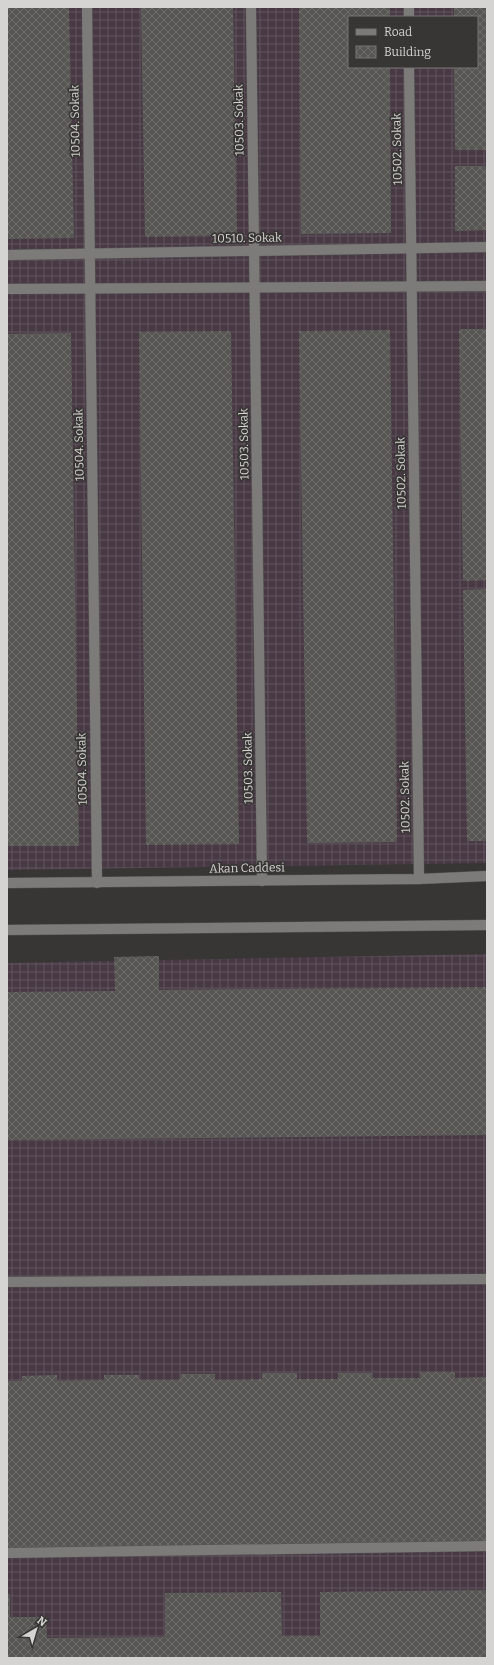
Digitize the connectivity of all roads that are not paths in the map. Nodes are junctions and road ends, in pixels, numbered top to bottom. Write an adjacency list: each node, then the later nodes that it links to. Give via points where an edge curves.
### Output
1 (86, 7): 7 (street, 10504. Sokak)
2 (251, 7): 6 (street, 10503. Sokak)
3 (409, 68): 5 (street, 10502. Sokak)
4 (487, 247): 5 (street, 10510. Sokak)
5 (412, 248): 6 (street, 10510. Sokak); 9 (street, 10502. Sokak)
6 (254, 251): 7 (street, 10510. Sokak); 11 (street, 10503. Sokak)
7 (90, 254): 8 (street, 10510. Sokak); 12 (street, 10504. Sokak)
8 (7, 255)
9 (412, 286): 10 (street); 11 (street); 15 (street, 10502. Sokak)
10 (487, 286)
11 (255, 287): 12 (street); 16 (street, 10503. Sokak)
12 (90, 288): 13 (street); 17 (street, 10504. Sokak)
13 (7, 289)
14 (487, 876): 15 (street, Akan Caddesi)
15 (419, 879): 16 (street, Akan Caddesi)
16 (262, 881): 17 (street, Akan Caddesi)
17 (97, 882): 18 (street, Akan Caddesi)
18 (7, 883)
19 (487, 925): 20 (street)
20 (7, 930)
21 (487, 1279): 22 (street)
22 (7, 1282)
23 (487, 1546): 24 (street)
24 (7, 1553)

